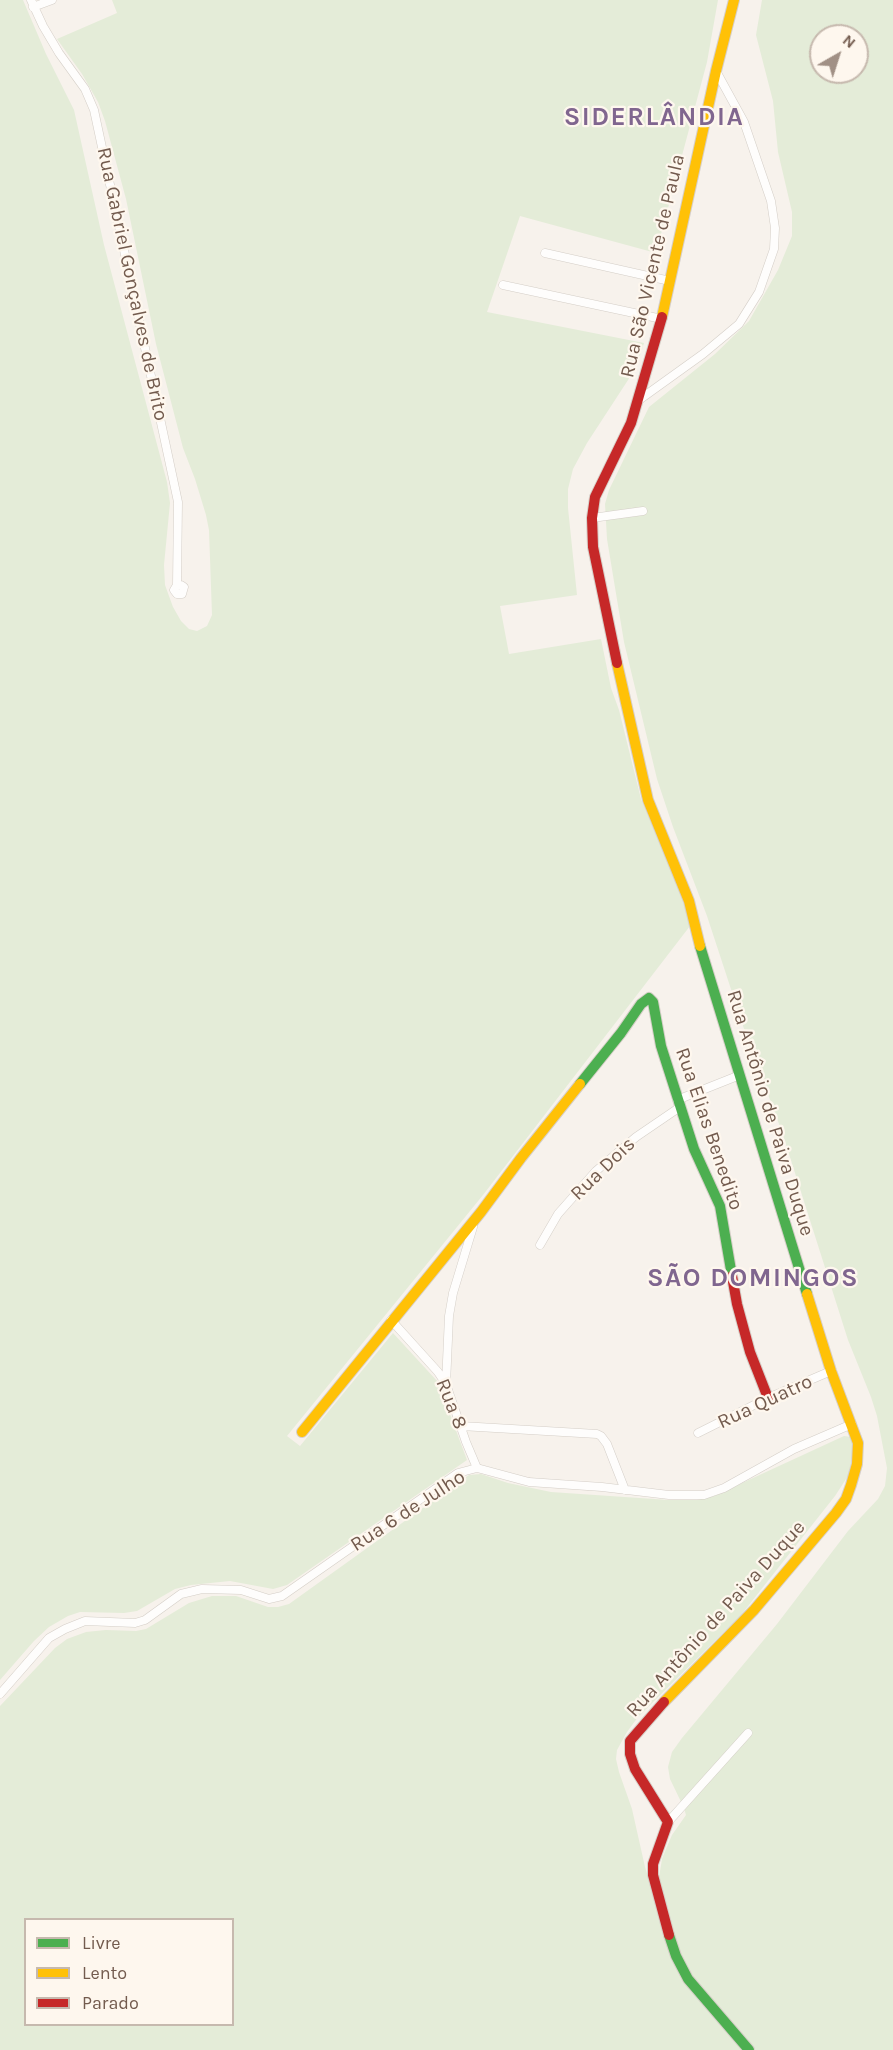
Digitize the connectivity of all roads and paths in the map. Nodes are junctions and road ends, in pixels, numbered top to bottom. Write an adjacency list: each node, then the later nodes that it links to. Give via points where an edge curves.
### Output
1 (734, 0): 4 (street, Rua São Vicente de Paula)
2 (49, 1): 3 (street)
3 (32, 3): 12 (street, Rua Gabriel Gonçalves de Brito, via 90,100 102,141 178,502)
4 (716, 71): 6 (street, Rua São Vicente de Paula); 9 (street, via 744,122 771,201 774,249 759,292 739,324)
5 (545, 253): 6 (street)
6 (670, 281): 8 (street, Rua São Vicente de Paula)
7 (502, 285): 8 (street)
8 (662, 319): 9 (street, Rua São Vicente de Paula)
9 (639, 400): 11 (street, Rua Antônio de Paiva Duque, via 596,497)
10 (643, 511): 11 (street)
11 (592, 518): 13 (street, Rua Antônio de Paiva Duque, via 593,547 648,800 687,894)
12 (177, 585)
13 (740, 1075): 14 (street, Rua Dois); 18 (street, Rua Antônio de Paiva Duque)
14 (679, 1103): 15 (street, Rua Elias Benedito, via 661,1046 655,1010 651,999 645,999); 16 (street, Rua Dois, via 596,1171 558,1214); 20 (street, Rua Elias Benedito, via 694,1149 720,1206 737,1304)
15 (481, 1212): 17 (street); 19 (street, via 469,1237 451,1303)
16 (540, 1245)
17 (391, 1320): 19 (street, Rua 8); 23 (street)
18 (831, 1371): 20 (street, Rua Quatro); 21 (street, Rua Antônio de Paiva Duque)
19 (446, 1384): 22 (street, Rua 8)
20 (768, 1398): 24 (street, Rua Quatro)
21 (852, 1424): 26 (street, Rua 6 de Julho, via 704,1495); 29 (street, Rua Antônio de Paiva Duque, via 858,1454 842,1505 754,1611 630,1742 635,1769)
22 (461, 1426): 25 (street, Rua 8); 26 (street, via 597,1434 607,1444)
23 (302, 1432)
24 (698, 1433)
25 (477, 1467): 26 (street, Rua 6 de Julho, via 529,1482); 27 (street, Rua 6 de Julho, via 458,1473 282,1596 269,1599 241,1590 202,1589 181,1594 135,1623 85,1621 49,1638)
26 (626, 1490)
27 (0, 1694)
28 (748, 1733): 29 (street)
29 (668, 1822): 30 (street, via 653,1875 676,1956 688,1979)
30 (749, 2050)

